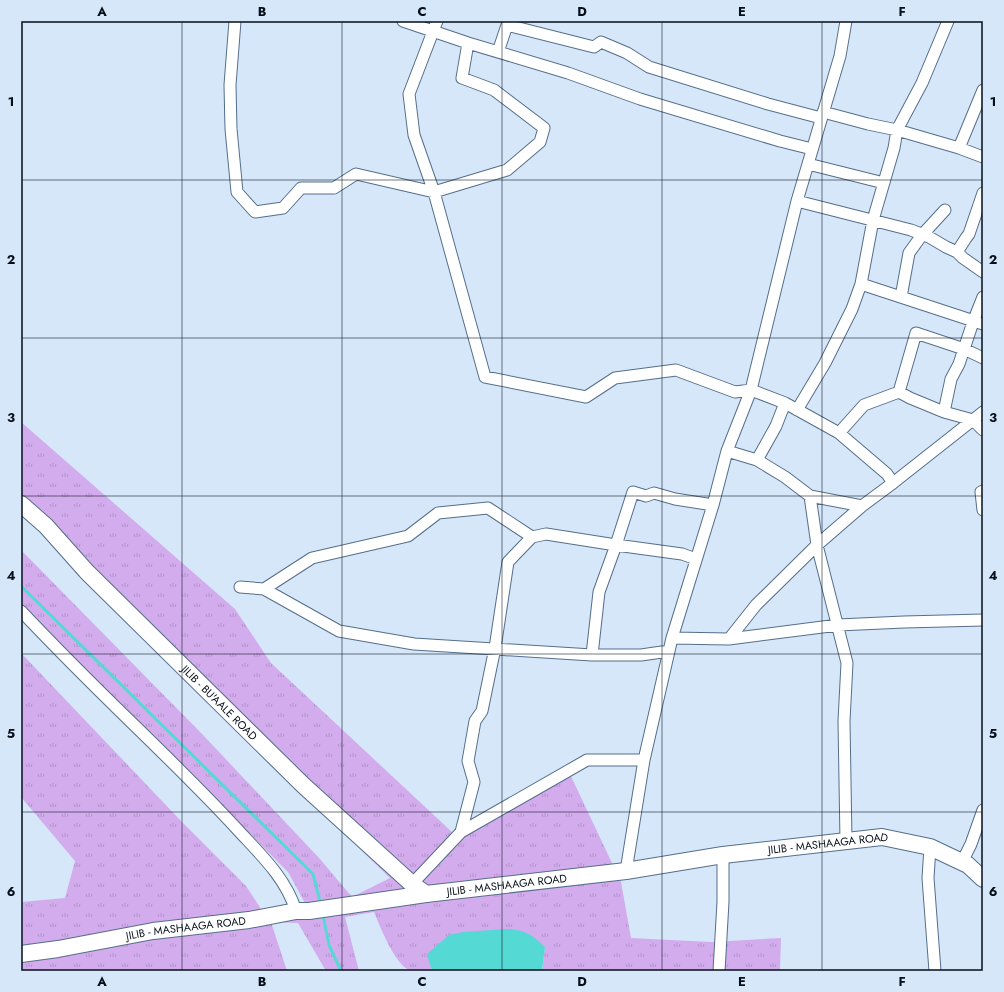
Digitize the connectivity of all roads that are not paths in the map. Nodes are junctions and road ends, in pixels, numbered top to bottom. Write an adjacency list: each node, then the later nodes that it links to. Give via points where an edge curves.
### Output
1 (235, 21): 17 (street, via 230,85 237,192 255,212 283,208 301,188 334,188 356,174)
2 (403, 21): 6 (street)
3 (846, 21): 10 (street, via 840,56)
4 (948, 21): 11 (street, via 922,83)
5 (509, 23): 8 (street); 10 (street, via 594,47 601,42 627,53 649,67 768,104)
6 (435, 26): 7 (street); 17 (street, via 409,94 414,135)
7 (468, 43): 8 (street); 17 (street, via 462,78 494,90 544,128 540,142 507,170)
8 (498, 52): 13 (street, via 568,73 640,99)
9 (983, 90): 12 (street)
10 (822, 115): 11 (street); 13 (street)
11 (897, 130): 12 (street); 16 (street)
12 (959, 148): 14 (street)
13 (812, 149): 15 (street)
14 (983, 157)
15 (808, 164): 16 (street); 19 (street)
16 (884, 184): 21 (street)
17 (434, 192): 31 (street, via 485,378 586,396 616,378 676,370 735,392)
18 (983, 193): 23 (street, via 970,234)
19 (797, 201): 21 (street); 31 (street)
20 (945, 210): 22 (street)
21 (873, 220): 22 (street); 25 (street)
22 (922, 235): 23 (street); 26 (street, via 909,253)
23 (957, 252): 24 (street)
24 (983, 272)
25 (861, 284): 26 (street); 34 (street, via 852,309 825,363)
26 (902, 297): 28 (street)
27 (983, 297): 28 (street)
28 (978, 323): 29 (street)
29 (964, 350): 30 (street); 32 (street, via 916,333); 35 (street, via 951,379)
30 (983, 358)
31 (751, 390): 33 (street); 40 (street)
32 (899, 392): 35 (street); 39 (street, via 864,405)
33 (785, 403): 34 (street); 41 (street, via 776,426)
34 (797, 410): 39 (street)
35 (944, 412): 37 (street)
36 (983, 412): 37 (street)
37 (973, 420): 38 (street); 42 (street)
38 (983, 430)
39 (839, 433): 42 (street, via 887,474)
40 (727, 452): 41 (street); 46 (street)
41 (757, 460): 44 (street)
42 (893, 483): 47 (street)
43 (983, 491): 48 (street)
44 (810, 496): 47 (street); 51 (street)
45 (21, 504): 72 (main road, JILIB - BU'AALE ROAD, via 46,526 87,572 303,785)
46 (713, 505): 50 (street, via 654,493 646,496 633,492); 52 (street)
47 (862, 506): 51 (street)
48 (983, 510)
49 (532, 537): 50 (street, via 546,534); 54 (street, via 488,508 438,513 408,536 312,558); 60 (street, via 508,562)
50 (616, 545): 52 (street, via 682,554); 62 (street, via 599,592)
51 (817, 545): 57 (street); 59 (street, via 756,605)
52 (696, 559): 58 (street)
53 (240, 587): 54 (street)
54 (264, 590): 60 (street, via 339,631 414,644)
55 (21, 611): 74 (street, via 82,675 200,789 280,876 292,898)
56 (983, 620): 57 (street)
57 (838, 625): 59 (street); 66 (street, via 847,663 844,721)
58 (672, 638): 59 (street); 61 (street)
59 (729, 639)
60 (495, 648): 62 (street); 65 (street, via 482,711 474,721 468,761 474,782)
61 (670, 651): 62 (street, via 641,655); 63 (street)
62 (592, 656)
63 (644, 760): 65 (street, via 587,760); 70 (street)
64 (983, 810): 69 (street)
65 (461, 832): 72 (street)
66 (846, 841): 67 (main road, JILIB - MASHAAGA ROAD, via 882,837); 68 (main road, JILIB - MASHAAGA ROAD)
67 (930, 847): 69 (main road, JILIB - MASHAAGA ROAD); 77 (street, via 928,878)
68 (724, 855): 70 (main road, JILIB - MASHAAGA ROAD); 76 (street)
69 (962, 862): 71 (main road, JILIB - MASHAAGA ROAD)
70 (626, 871): 73 (main road, JILIB - MASHAAGA ROAD)
71 (983, 879)
72 (412, 884): 73 (main road, JILIB - BU'AALE ROAD)
73 (426, 894): 74 (main road, JILIB - MASHAAGA ROAD)
74 (303, 911): 75 (main road, JILIB - MASHAAGA ROAD, via 153,931)
75 (21, 954)
76 (719, 971)
77 (935, 971)

